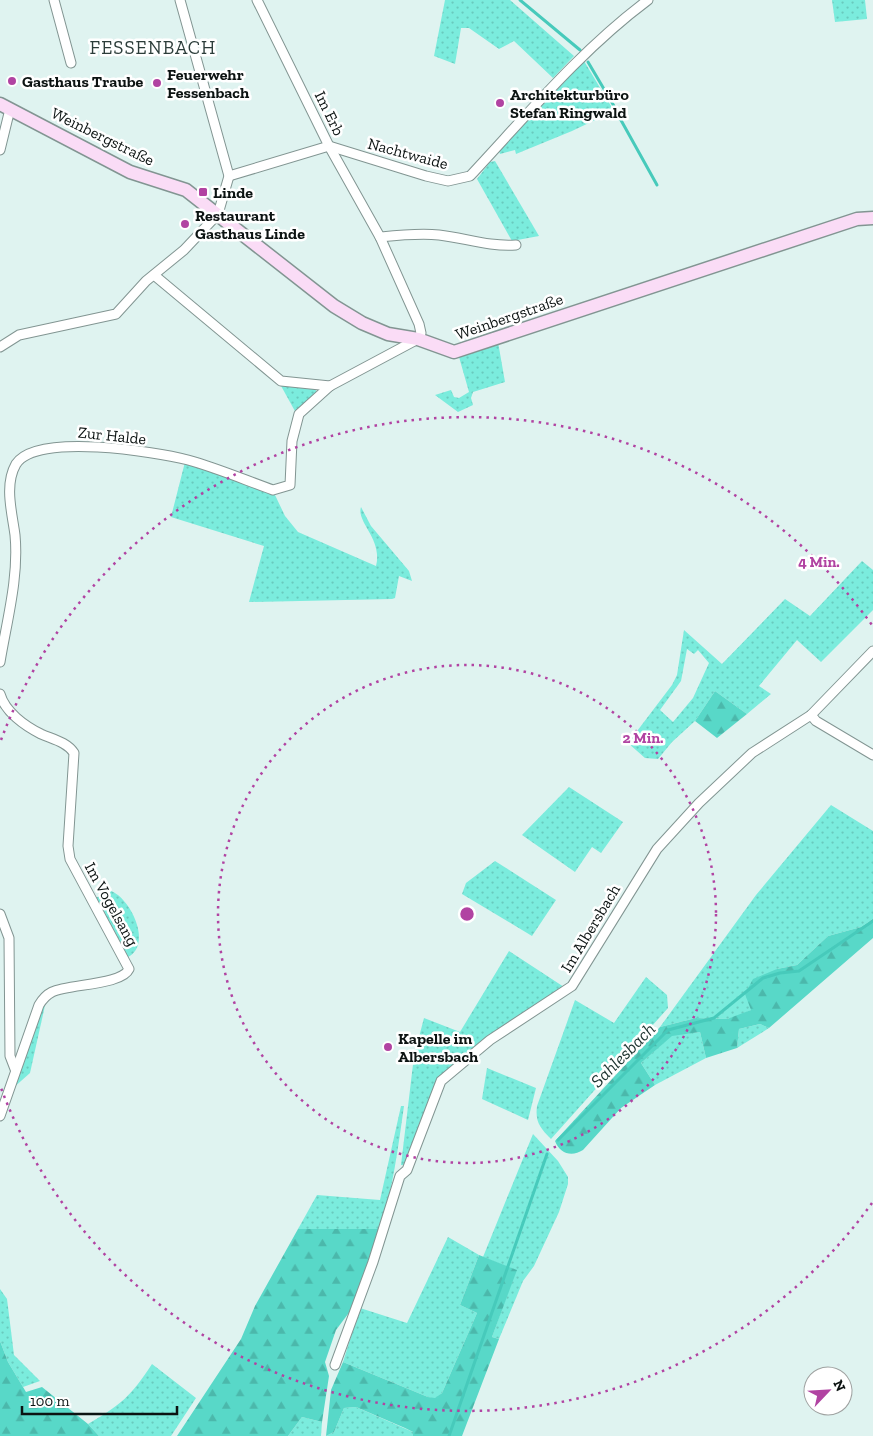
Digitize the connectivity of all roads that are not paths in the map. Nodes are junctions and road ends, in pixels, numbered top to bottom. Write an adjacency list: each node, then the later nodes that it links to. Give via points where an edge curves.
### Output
1 (54, 0): 5 (street)
2 (180, 0): 9 (street)
3 (257, 0): 7 (street, Im Erb)
4 (648, 0): 7 (street, Nachtwaide, via 615,24 580,58 470,176 448,181)
5 (72, 63)
6 (5, 106): 8 (street); 10 (street, Weinbergstraße, via 130,172 186,190)
7 (329, 146): 9 (street); 12 (street, Im Erb)
8 (0, 150)
9 (229, 176): 10 (street)
10 (218, 214): 14 (street, via 184,250); 15 (street, Weinbergstraße, via 334,306 379,330)
11 (873, 218): 15 (street, Weinbergstraße, via 857,220 454,352)
12 (380, 237): 13 (street, via 440,235 500,246); 15 (street, Im Erb, via 419,324 421,333)
13 (516, 245)
14 (154, 275): 16 (street, via 116,314 19,335); 17 (street, via 281,381)
15 (418, 339): 17 (street, Zur Halde)
16 (0, 347)
17 (330, 386): 19 (street, Zur Halde, via 298,414 292,441 290,485 284,488 273,490 188,460 86,444 22,457 16,465 9,495 15,537 13,593)
18 (873, 651): 21 (street, Im Albersbach)
19 (0, 662)
20 (0, 694): 24 (street, Im Vogelsang, via 4,704 19,719 74,753 70,859 129,969 126,974 112,980 53,992 44,998)
21 (811, 715): 22 (street); 26 (street, Im Albersbach, via 752,753 699,803 657,849 572,986 490,1040 441,1081 407,1170 400,1176 358,1306)
22 (873, 755)
23 (0, 914): 24 (street, Im Vogelsang, via 9,938 10,1056)
24 (15, 1069): 25 (street, Im Vogelsang)
25 (0, 1116)
26 (335, 1365)

